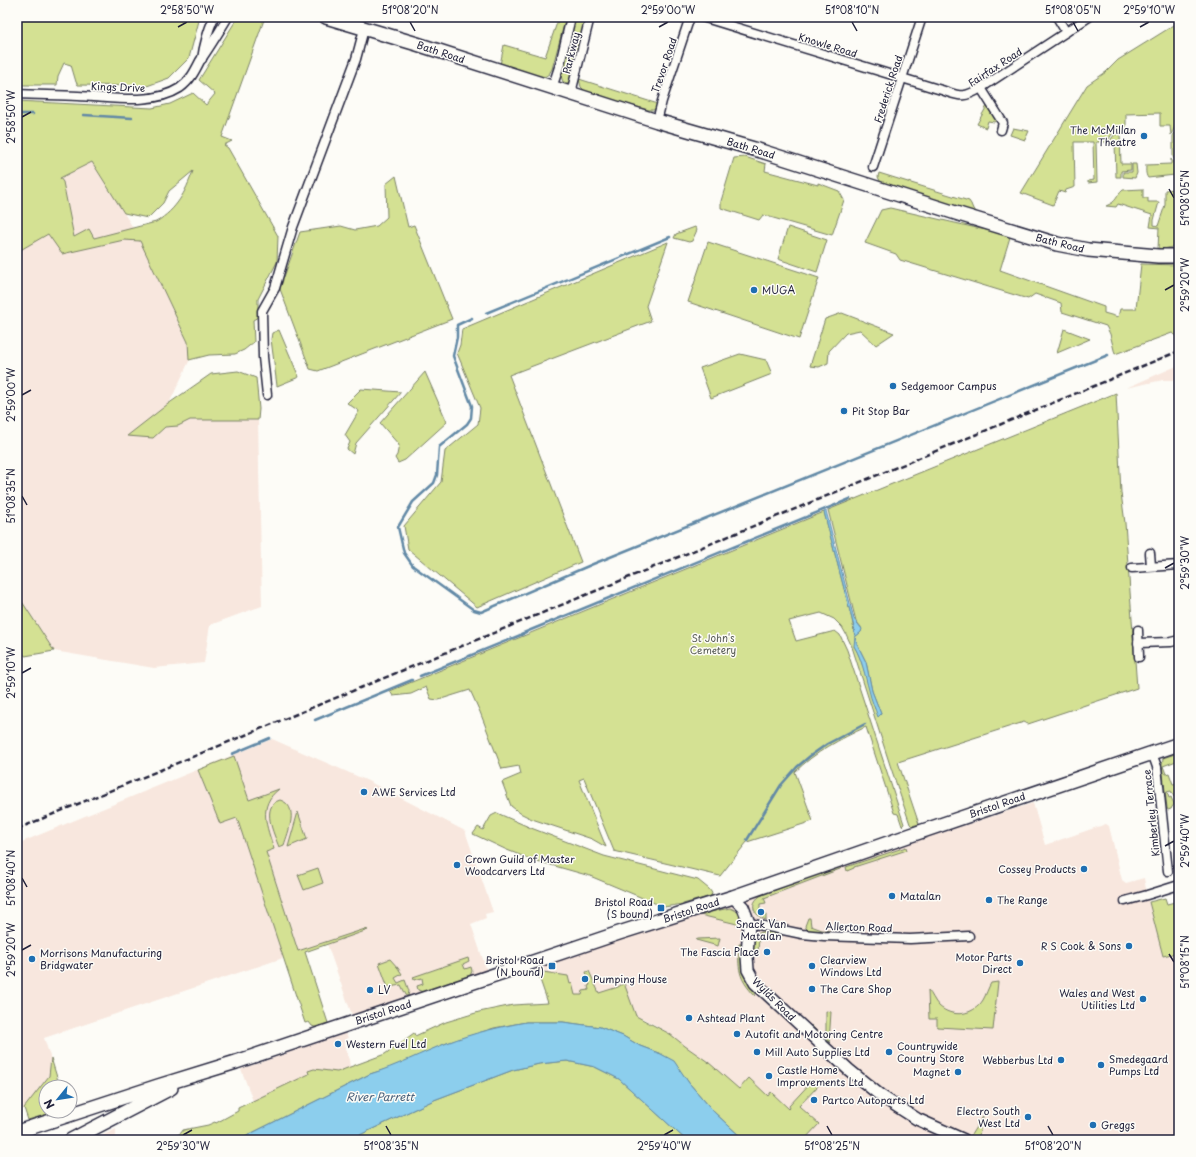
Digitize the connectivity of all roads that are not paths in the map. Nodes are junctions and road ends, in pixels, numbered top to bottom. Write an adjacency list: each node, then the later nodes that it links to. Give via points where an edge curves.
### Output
1 (214, 17): 13 (street, Kings Drive, via 203,46)
2 (228, 17): 13 (street, Kings Drive)
3 (326, 17): 11 (main road, Bath Road)
4 (571, 17): 15 (street, Parkway)
5 (590, 17): 17 (street, Parkway)
6 (690, 17): 19 (street, Trevor Road)
7 (702, 17): 14 (street, Knowle Road)
8 (922, 17): 14 (street, Frederick Road)
9 (1057, 17): 12 (street)
10 (1089, 17): 12 (street, Fairfax Road)
11 (364, 29): 15 (main road, Bath Road); 23 (street, via 356,59 293,227 275,288 262,311)
12 (1066, 32): 16 (street, Fairfax Road)
13 (202, 60): 18 (street, Kings Drive, via 189,80 181,87 157,97 132,99)
14 (903, 78): 16 (street, Fairfax Road, via 961,96); 21 (street, Frederick Road)
15 (552, 88): 17 (main road, Bath Road)
16 (981, 88): 20 (street, via 1003,123)
17 (571, 93): 19 (main road, Bath Road)
18 (17, 94)
19 (657, 121): 22 (main road, Bath Road, via 1071,247 1129,254)
20 (1000, 130)
21 (873, 167)
22 (1179, 256)
23 (267, 396)
24 (1150, 553): 26 (street)
25 (1179, 565): 26 (street)
26 (1151, 566): 27 (street)
27 (1132, 568)
28 (1138, 630): 30 (street)
29 (1179, 640): 30 (street)
30 (1138, 643): 31 (street)
31 (1139, 657)
32 (1179, 744): 33 (main road, Bristol Road)
33 (1152, 753): 34 (street, Kimberley Terrace, via 1157,767); 36 (main road, Bristol Road)
34 (1168, 871)
35 (1179, 885): 37 (street)
36 (733, 897): 38 (street, Wylds Road, via 743,907); 40 (main road, Bristol Road)
37 (1125, 901)
38 (749, 923): 39 (street, Allerton Road, via 802,934 832,937 910,939); 44 (street, Wylds Road, via 748,970 755,983 849,1070 881,1096 917,1118)
39 (969, 936)
40 (201, 1073): 41 (main road, Bristol Road); 43 (main road, Bristol Road)
41 (17, 1133): 42 (street)
42 (19, 1140)
43 (71, 1140)
44 (964, 1140)

